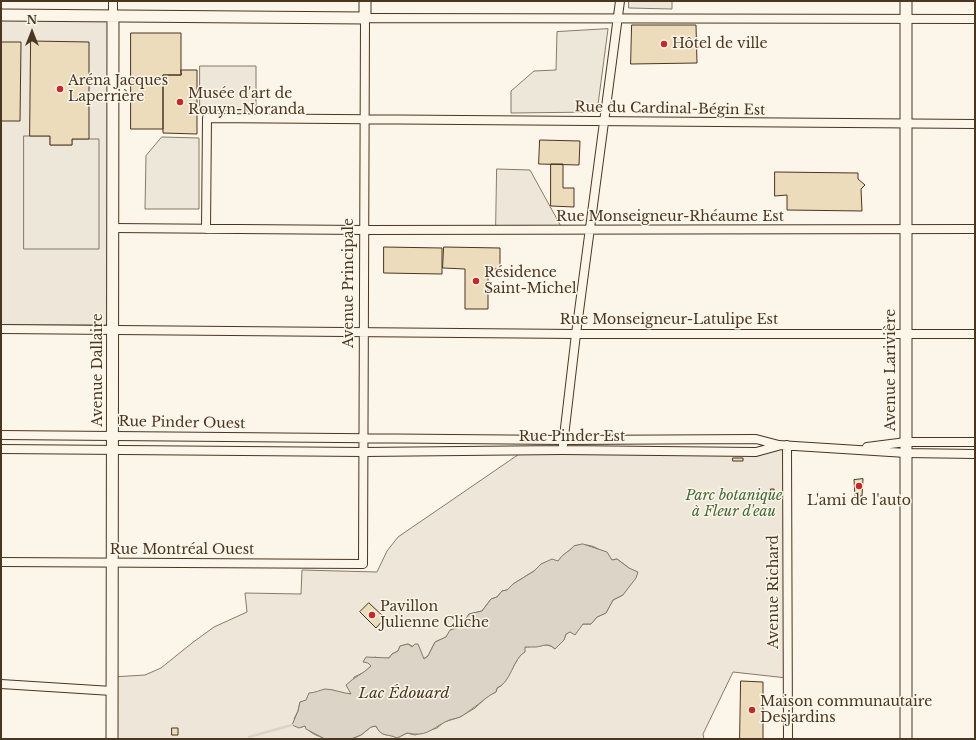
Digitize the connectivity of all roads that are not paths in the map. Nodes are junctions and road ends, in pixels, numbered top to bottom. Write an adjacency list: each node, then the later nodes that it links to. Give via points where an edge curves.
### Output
1 (113, 1): 6 (street, Avenue Dallaire)
2 (365, 1): 7 (street, Avenue Principale)
3 (620, 1): 8 (street)
4 (906, 1): 9 (street, Avenue Larivière)
5 (1, 15): 6 (street)
6 (113, 16): 7 (street); 15 (street, Avenue Dallaire)
7 (365, 18): 8 (street); 11 (street, Avenue Principale)
8 (618, 18): 9 (street); 12 (street)
9 (906, 19): 10 (street); 13 (street, Avenue Larivière)
10 (975, 19)
11 (365, 119): 12 (street, Rue du Cardinal-Bégin Est); 16 (street, Rue du Cardinal-Bégin Est, via 207,118); 19 (street, Avenue Principale)
12 (604, 121): 13 (street, Rue du Cardinal-Bégin Est); 20 (street)
13 (906, 124): 14 (street, Rue du Cardinal-Bégin Est); 17 (street, Avenue Larivière)
14 (975, 124)
15 (113, 228): 16 (street, Rue Monseigneur-Rhéaume Est); 22 (street, Avenue Dallaire)
16 (206, 229): 19 (street, Rue Monseigneur-Rhéaume Est)
17 (906, 229): 18 (street, Rue Monseigneur-Rhéaume Est); 20 (street, Rue Monseigneur-Rhéaume Est); 24 (street, Avenue Larivière)
18 (975, 229)
19 (364, 230): 20 (street, Rue Monseigneur-Rhéaume Est); 23 (street, Avenue Principale)
20 (590, 230): 25 (street)
21 (1, 329): 22 (street, Rue Monseigneur-Latulipe Est)
22 (113, 329): 23 (street, Rue Monseigneur-Latulipe Est); 28 (street, Avenue Dallaire)
23 (364, 332): 25 (street, Rue Monseigneur-Latulipe Est); 29 (street, Avenue Principale)
24 (906, 333): 25 (street, Rue Monseigneur-Latulipe Est); 26 (street, Rue Monseigneur-Latulipe Est); 33 (street, Avenue Larivière)
25 (576, 334): 30 (street)
26 (975, 334)
27 (1, 435): 28 (street, Rue Pinder Ouest)
28 (112, 435): 29 (street, Rue Pinder Ouest); 35 (street, Avenue Dallaire)
29 (364, 438): 30 (street, Rue Pinder Est); 37 (street, Avenue Principale)
30 (564, 440): 32 (street, Rue Pinder Est, via 756,439); 36 (street)
31 (975, 442): 33 (street, Rue Pinder Est)
32 (783, 445): 33 (street, Rue Pinder Est, via 848,449); 36 (street, Rue Pinder Est, via 756,452); 45 (street, Avenue Richard)
33 (906, 448): 38 (street, Rue Pinder Est); 46 (street, Avenue Larivière)
34 (1, 449): 35 (street, Rue Pinder Ouest)
35 (112, 450): 37 (street, Rue Pinder Ouest); 40 (street, Avenue Dallaire)
36 (562, 450): 37 (street, Rue Pinder Est)
37 (364, 452): 41 (street, Avenue Principale)
38 (975, 454)
39 (1, 562): 40 (street, Rue Montréal Ouest)
40 (112, 563): 41 (street, Rue Montréal Ouest); 43 (street, Avenue Dallaire)
41 (363, 564)
42 (1, 684): 43 (street)
43 (112, 691): 44 (street, Avenue Dallaire)
44 (112, 739)
45 (788, 739)
46 (906, 739)

